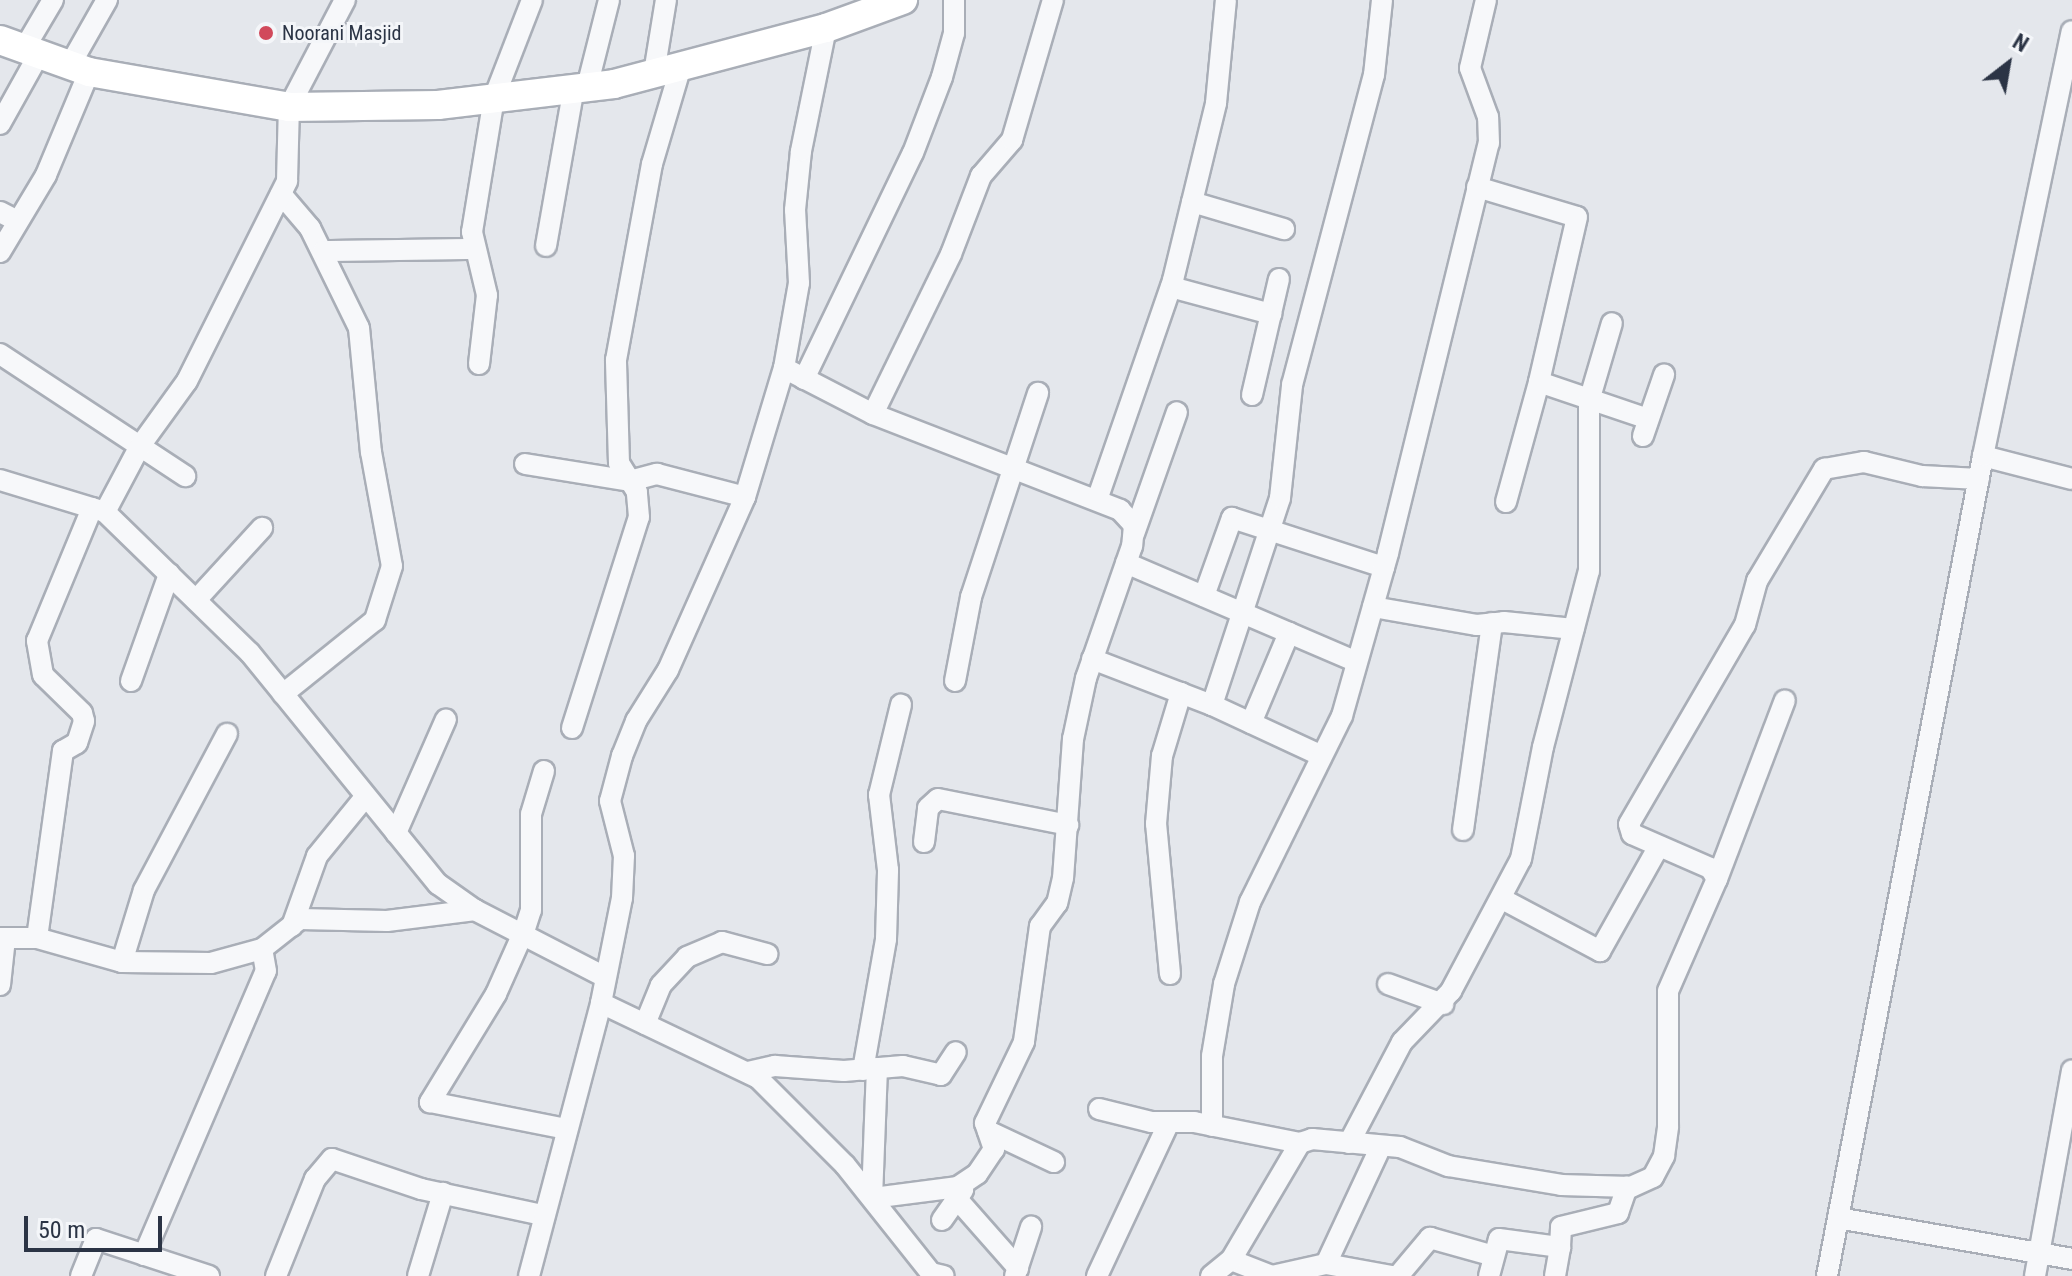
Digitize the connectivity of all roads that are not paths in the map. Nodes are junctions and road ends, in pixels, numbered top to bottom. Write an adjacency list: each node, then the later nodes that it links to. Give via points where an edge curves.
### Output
1 (53, 0): 16 (street)
2 (107, 0): 17 (street)
3 (345, 0): 21 (street)
4 (532, 0): 20 (street)
5 (609, 0): 19 (street)
6 (666, 0): 18 (street)
7 (903, 0): 13 (street)
8 (954, 0): 40 (street, via 946,63 913,153)
9 (1053, 0): 46 (street, via 1012,140 981,176 951,254)
10 (1226, 0): 25 (street, via 1216,103)
11 (1382, 0): 61 (street, via 1374,75 1292,385 1287,463)
12 (1486, 0): 23 (street, via 1470,68 1489,130)
13 (868, 7): 14 (street)
14 (826, 28): 18 (street); 38 (street, via 801,151 795,210 799,283)
15 (2072, 31): 48 (street)
16 (21, 48): 17 (street); 22 (street)
17 (79, 69): 21 (street); 26 (street, via 46,175)
18 (668, 70): 19 (street); 55 (street, via 616,360 619,463)
19 (580, 88): 20 (street); 28 (street)
20 (494, 98): 21 (street, via 438,105); 29 (street)
21 (289, 107): 24 (street, via 292,135)
22 (0, 124)
23 (1477, 187): 41 (street, via 1577,217); 64 (street)
24 (281, 194): 30 (street); 47 (street, via 187,381)
25 (1192, 202): 27 (street); 33 (street)
26 (9, 217): 31 (street)
27 (1284, 229)
28 (546, 246)
29 (474, 249): 30 (street); 37 (street, via 487,295)
30 (323, 251): 78 (street, via 359,328 371,452 392,566 375,620)
31 (0, 252)
32 (1279, 279): 34 (street)
33 (1171, 287): 34 (street); 57 (street)
34 (1271, 314): 43 (street)
35 (1612, 323): 44 (street)
36 (0, 354): 47 (street)
37 (479, 364)
38 (784, 368): 40 (street); 56 (street)
39 (1664, 375): 44 (street, via 1646,427)
40 (804, 379): 46 (street)
41 (1539, 382): 44 (street); 58 (street)
42 (1038, 393): 50 (street)
43 (1252, 395)
44 (1589, 401): 71 (street, via 1593,543)
45 (1177, 412): 62 (street)
46 (873, 414): 50 (street)
47 (140, 446): 51 (street); 59 (street)
48 (1983, 456): 52 (street); 53 (street)
49 (525, 464): 55 (street)
50 (1017, 468): 57 (street); 76 (street, via 971,597)
51 (185, 476)
52 (1979, 479): 93 (street, via 1922,476 1864,462 1824,469 1813,481 1757,581 1745,625 1629,824 1632,834); 129 (street)
53 (2072, 479)
54 (0, 480): 59 (street)
55 (630, 481): 56 (street, via 657,474); 84 (street, via 637,492 639,517)
56 (745, 497): 105 (street, via 668,670 636,721 622,756 610,801 624,879)
57 (1097, 500): 62 (street, via 1129,518)
58 (1506, 502)
59 (99, 510): 65 (street); 100 (street, via 37,641 43,675 84,721 77,743 63,751)
60 (262, 528): 67 (street)
61 (1270, 529): 64 (street); 66 (street, via 1240,518 1227,523); 69 (street)
62 (1134, 534): 63 (street)
63 (1126, 563): 66 (street); 73 (street)
64 (1384, 567): 68 (street)
65 (169, 574): 67 (street); 75 (street)
66 (1204, 596): 69 (street)
67 (196, 600): 78 (street)
68 (1373, 607): 70 (street); 74 (street)
69 (1245, 614): 72 (street); 81 (street)
70 (1492, 623): 71 (street); 90 (street)
71 (1574, 629): 95 (street, via 1521,859)
72 (1289, 633): 74 (street); 83 (street)
73 (1092, 659): 77 (street); 89 (street, via 1073,739)
74 (1357, 662): 86 (street, via 1342,716)
75 (131, 681)
76 (955, 681)
77 (1181, 693): 81 (street); 104 (street, via 1162,756 1156,824)
78 (283, 694): 88 (street)
79 (1785, 700): 94 (street)
80 (901, 705): 112 (street, via 879,795 888,870 886,939)
81 (1212, 705): 83 (street)
82 (446, 719): 91 (street)
83 (1251, 723): 86 (street)
84 (572, 728)
85 (227, 734): 103 (street, via 144,890)
86 (1322, 756): 117 (street, via 1250,902 1224,984 1212,1056)
87 (544, 771): 98 (street, via 531,814 531,910)
88 (366, 796): 91 (street); 97 (street, via 317,856)
89 (1068, 825): 92 (street, via 938,799 928,808); 119 (street, via 1057,903 1037,939 1024,1042 990,1111)
90 (1463, 830)
91 (396, 833): 96 (street, via 438,884)
92 (924, 842)
93 (1659, 846): 94 (street, via 1710,868); 95 (street, via 1600,951)
94 (1717, 879): 124 (street, via 1668,991 1664,1156 1653,1177)
95 (1504, 900): 109 (street, via 1487,921)
96 (475, 910): 97 (street, via 387,921 300,919); 98 (street)
97 (292, 926): 101 (street)
98 (524, 931): 105 (street); 118 (street, via 496,994 430,1102)
99 (2, 938): 100 (street); 107 (street)
100 (37, 938): 103 (street)
101 (262, 949): 103 (street, via 211,963); 134 (street, via 266,971)
102 (767, 954): 110 (street, via 722,942 687,957 661,985)
103 (122, 962)
104 (1170, 974)
105 (605, 977): 108 (street)
106 (1388, 984): 109 (street)
107 (0, 985)
108 (601, 1003): 110 (street); 118 (street)
109 (1443, 1004): 121 (street, via 1402,1042)
110 (645, 1024): 114 (street)
111 (956, 1052): 112 (street, via 941,1075 903,1066)
112 (870, 1069): 114 (street, via 775,1066); 127 (street)
113 (2072, 1070): 133 (street)
114 (748, 1072): 127 (street)
115 (1099, 1109): 116 (street)
116 (1169, 1122): 117 (street); 146 (street)
117 (1212, 1126): 120 (street)
118 (566, 1129): 128 (street)
119 (988, 1131): 123 (street); 125 (street, via 994,1149)
120 (1300, 1143): 121 (street); 136 (street)
121 (1349, 1143): 122 (street)
122 (1381, 1146): 124 (street, via 1400,1147 1448,1166 1561,1185); 137 (street)
123 (1054, 1162)
124 (1627, 1187): 132 (street, via 1618,1213 1561,1227)
125 (962, 1192): 127 (street); 130 (street); 139 (street)
126 (443, 1193): 128 (street); 143 (street, via 332,1159 315,1179); 144 (street)
127 (872, 1198): 140 (street)
128 (542, 1215): 145 (street)
129 (1838, 1218): 133 (street); 151 (street)
130 (942, 1220)
131 (1031, 1227): 139 (street)
132 (1560, 1247): 138 (street, via 1504,1238 1497,1243); 150 (street)
133 (2039, 1252): 135 (street); 152 (street)
134 (144, 1255): 141 (street, via 96,1239); 142 (street)
135 (2072, 1259)
136 (1231, 1260): 147 (street); 148 (street)
137 (1326, 1264): 148 (street); 149 (street)
138 (1492, 1266): 149 (street, via 1430,1238)
139 (1017, 1272)
140 (935, 1275)
141 (81, 1276)
142 (209, 1276)
143 (276, 1276)
144 (418, 1276)
145 (529, 1276)
146 (1097, 1276)
147 (1211, 1276)
148 (1284, 1276)
149 (1395, 1276)
150 (1555, 1276)
151 (1827, 1276)
152 (2035, 1276)

